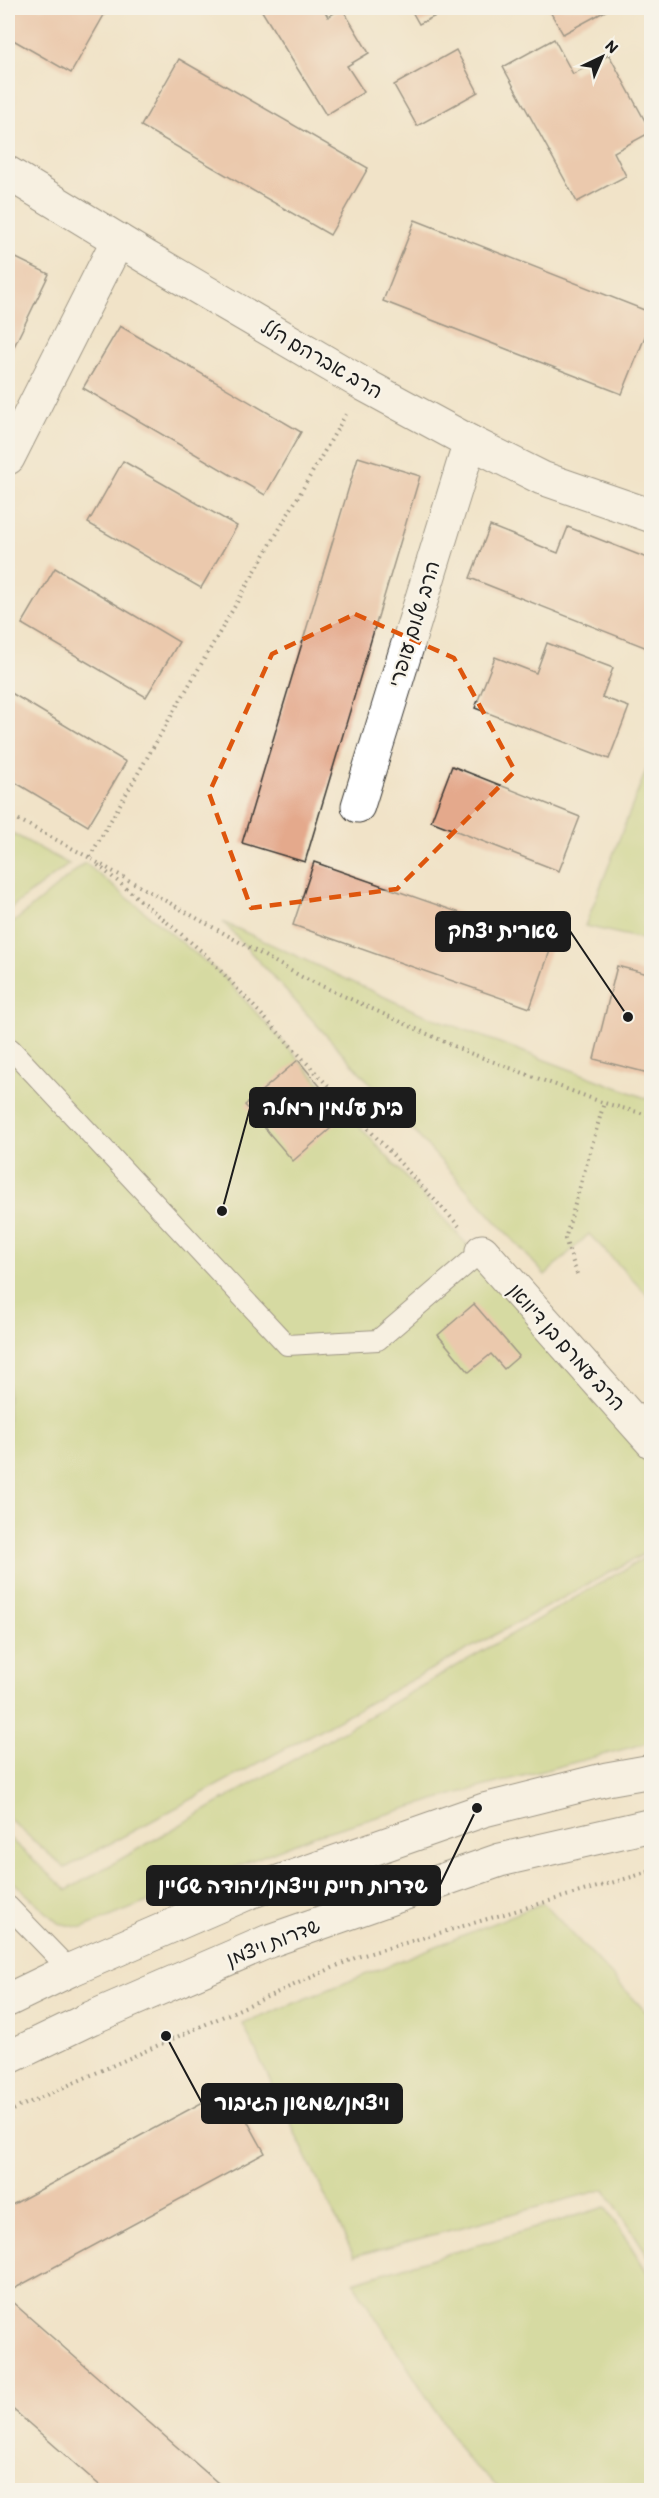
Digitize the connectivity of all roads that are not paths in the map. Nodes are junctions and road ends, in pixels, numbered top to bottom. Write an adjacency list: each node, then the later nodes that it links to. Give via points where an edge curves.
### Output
1 (8, 173): 2 (street, הרב אברהם הלל)
2 (118, 240): 3 (street, הרב אברהם הלל); 4 (street)
3 (470, 442): 5 (street, הרב אברהם הלל, via 542,478); 6 (street, הרב שלום עופרי)
4 (8, 458)
5 (651, 516)
6 (358, 806)
7 (8, 1052): 8 (lane, via 11,1049 286,1345 378,1341)
8 (482, 1251): 9 (street, הרב עמרם בן דיוואן)
9 (651, 1442)
10 (651, 1771): 13 (street, via 484,1810 250,1892)
11 (651, 1825): 15 (street, שדרות ויצמן, via 500,1860 269,1941)
12 (8, 1906): 13 (lane)
13 (70, 1970): 14 (street)
14 (8, 2000)
15 (8, 2058)

